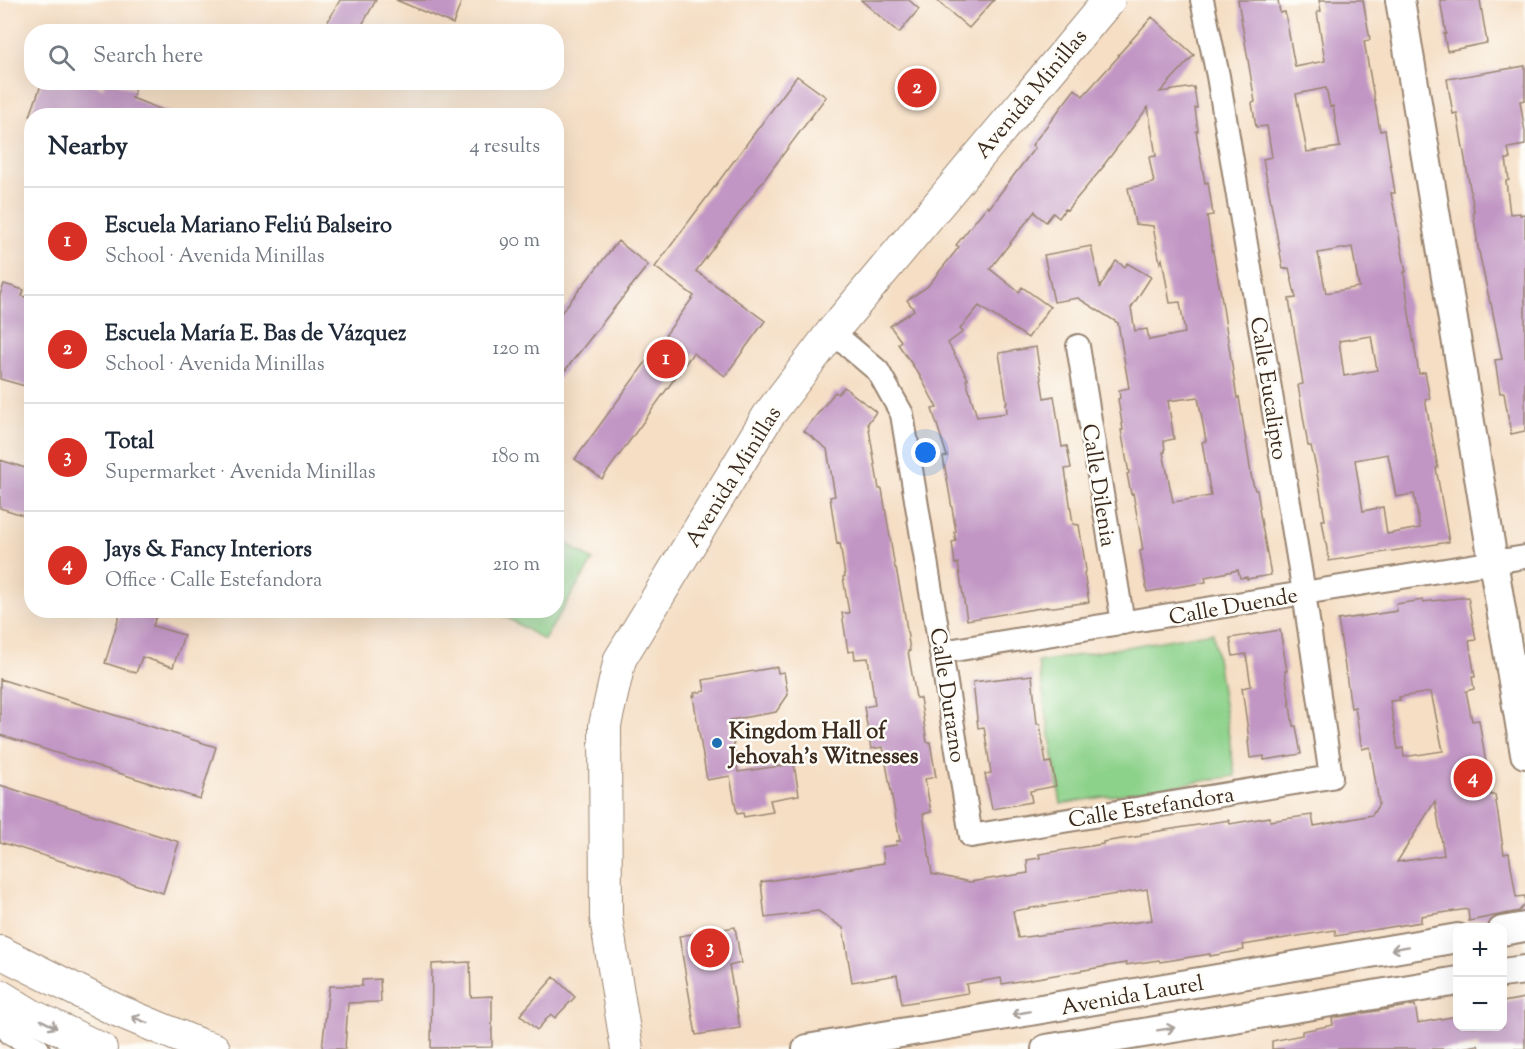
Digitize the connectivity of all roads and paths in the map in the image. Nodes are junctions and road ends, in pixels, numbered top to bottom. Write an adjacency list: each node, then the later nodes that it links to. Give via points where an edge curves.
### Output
1 (1109, 0): 4 (main road, Avenida Minillas)
2 (1202, 0): 8 (street, Calle Eucalipto)
3 (1400, 0): 7 (street)
4 (832, 332): 10 (street, Calle Durazno, via 878,371 902,414); 26 (main road, Avenida Minillas, via 768,416 620,659 605,725 606,918)
5 (1078, 346): 9 (street, Calle Dilenia)
6 (1525, 557): 7 (street, Calle Duende)
7 (1493, 562): 8 (street, Calle Duende); 11 (street)
8 (1304, 593): 9 (street, Calle Duende); 12 (street, Calle Eucalipto)
9 (1123, 624): 10 (street, Calle Duende)
10 (942, 652): 13 (street, Calle Durazno)
11 (1525, 754)
12 (1331, 777): 13 (street, Calle Estefandora)
13 (971, 836)
14 (1525, 927): 15 (street)
15 (1507, 930)
16 (1453, 939): 27 (street, Avenida Laurel, one-way to 27)
17 (0, 952): 23 (main road, one-way to 17, via 114,1010)
18 (1525, 970): 19 (street)
19 (1507, 972)
20 (1453, 982): 28 (street, Avenida Laurel, one-way to 20)
21 (0, 996): 25 (main road, one-way to 25)
22 (0, 1018): 24 (street, via 10,1033)
23 (204, 1048)
24 (38, 1049)
25 (101, 1049)
26 (627, 1049)
27 (807, 1049)
28 (1046, 1049)

